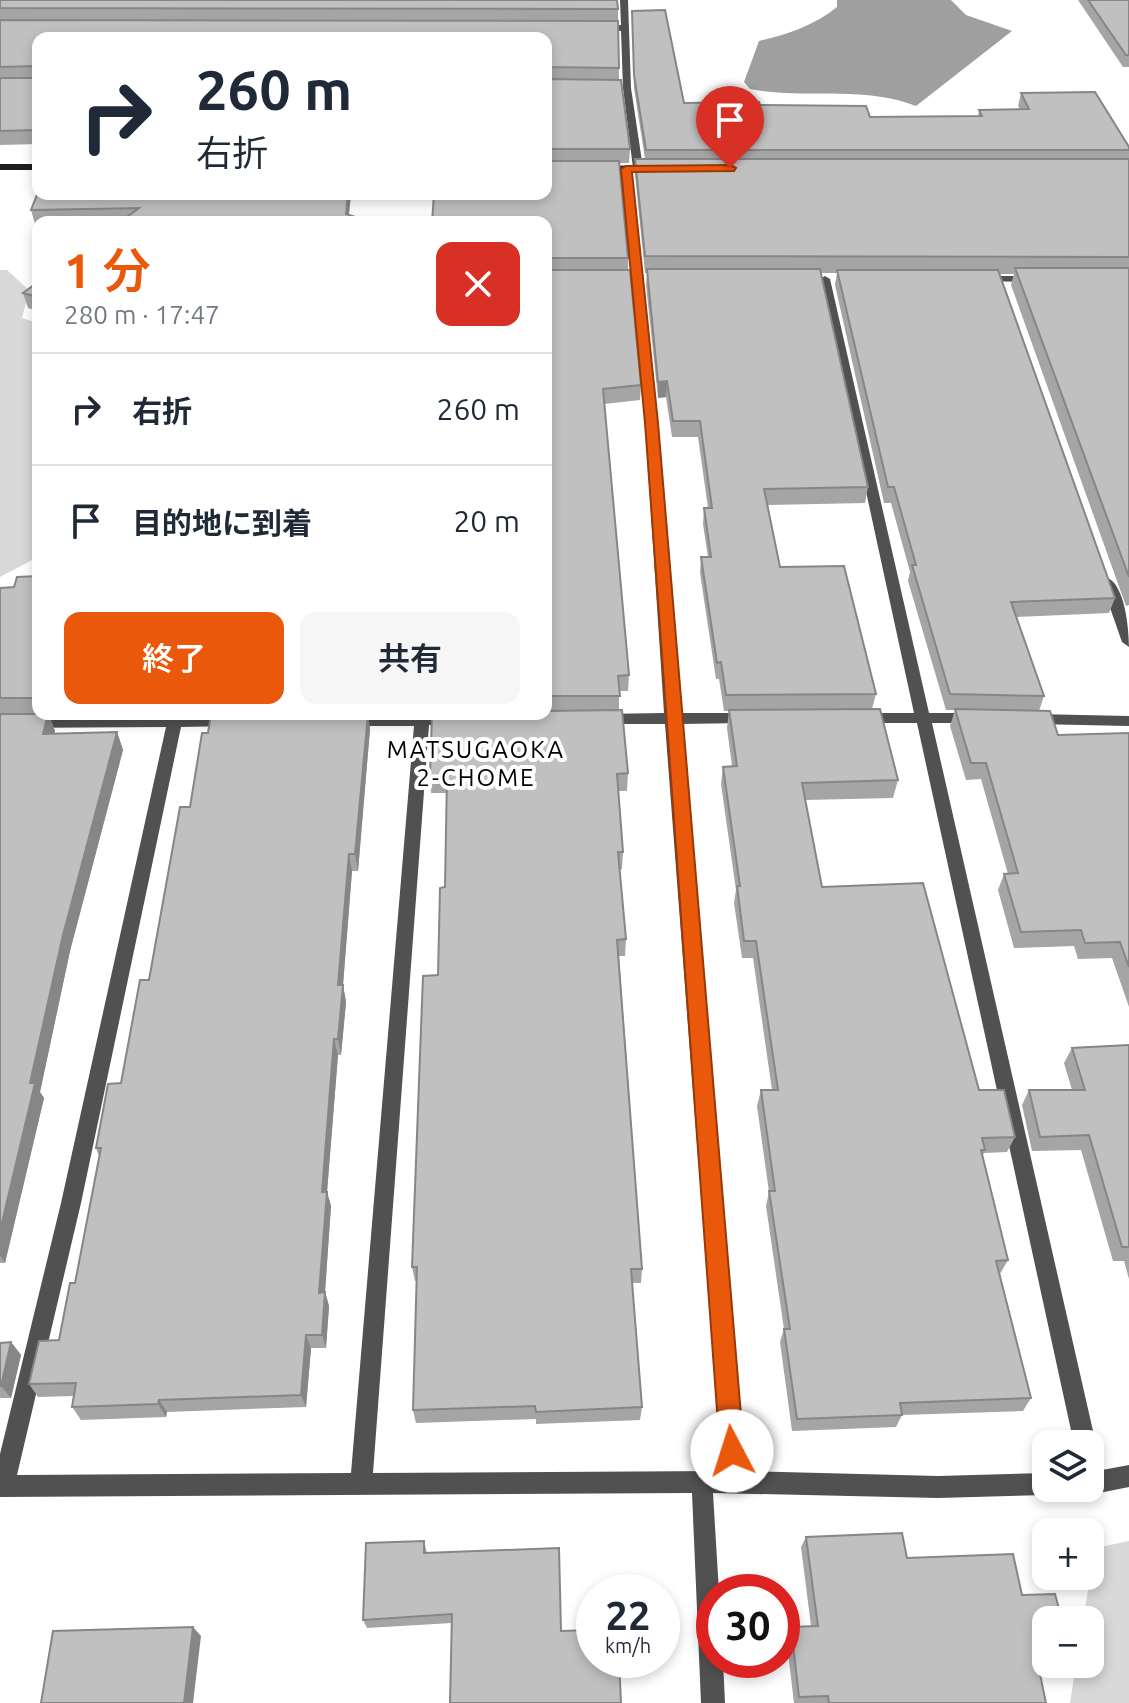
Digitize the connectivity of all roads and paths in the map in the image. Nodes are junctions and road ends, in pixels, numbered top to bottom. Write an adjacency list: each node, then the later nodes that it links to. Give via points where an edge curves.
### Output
1 (624, 0): 3 (street)
2 (594, 28): 3 (street)
3 (625, 28): 5 (street)
4 (613, 87): 5 (street)
5 (627, 88): 10 (street)
6 (0, 167): 7 (street)
7 (32, 167)
8 (670, 168): 10 (street)
9 (586, 169): 10 (street)
10 (632, 169): 12 (street)
11 (623, 279): 12 (street)
12 (638, 279): 13 (street); 27 (street)
13 (654, 279)
14 (809, 279): 15 (street)
15 (825, 279): 16 (street); 25 (street)
16 (841, 279)
17 (968, 279): 18 (street)
18 (1000, 279): 19 (street); 20 (street)
19 (1043, 279)
20 (1005, 294)
21 (1103, 570): 22 (street)
22 (1129, 642)
23 (766, 718): 27 (street)
24 (844, 718): 25 (street)
25 (923, 718): 28 (street); 39 (street)
26 (578, 719): 27 (street)
27 (672, 719): 43 (street)
28 (986, 719)
29 (1018, 719): 37 (street)
30 (106, 720): 38 (street)
31 (176, 720): 46 (street, via 71,1203)
32 (227, 720): 35 (street)
33 (352, 720): 36 (street)
34 (422, 720): 42 (street)
35 (252, 721)
36 (329, 721)
37 (1129, 721)
38 (0, 723)
39 (1082, 1430)
40 (1129, 1476): 41 (street)
41 (1104, 1477)
42 (361, 1482): 44 (street); 46 (street)
43 (734, 1482): 44 (street); 45 (street)
44 (702, 1484): 47 (street)
45 (1032, 1484)
46 (2, 1486)
47 (713, 1703)

